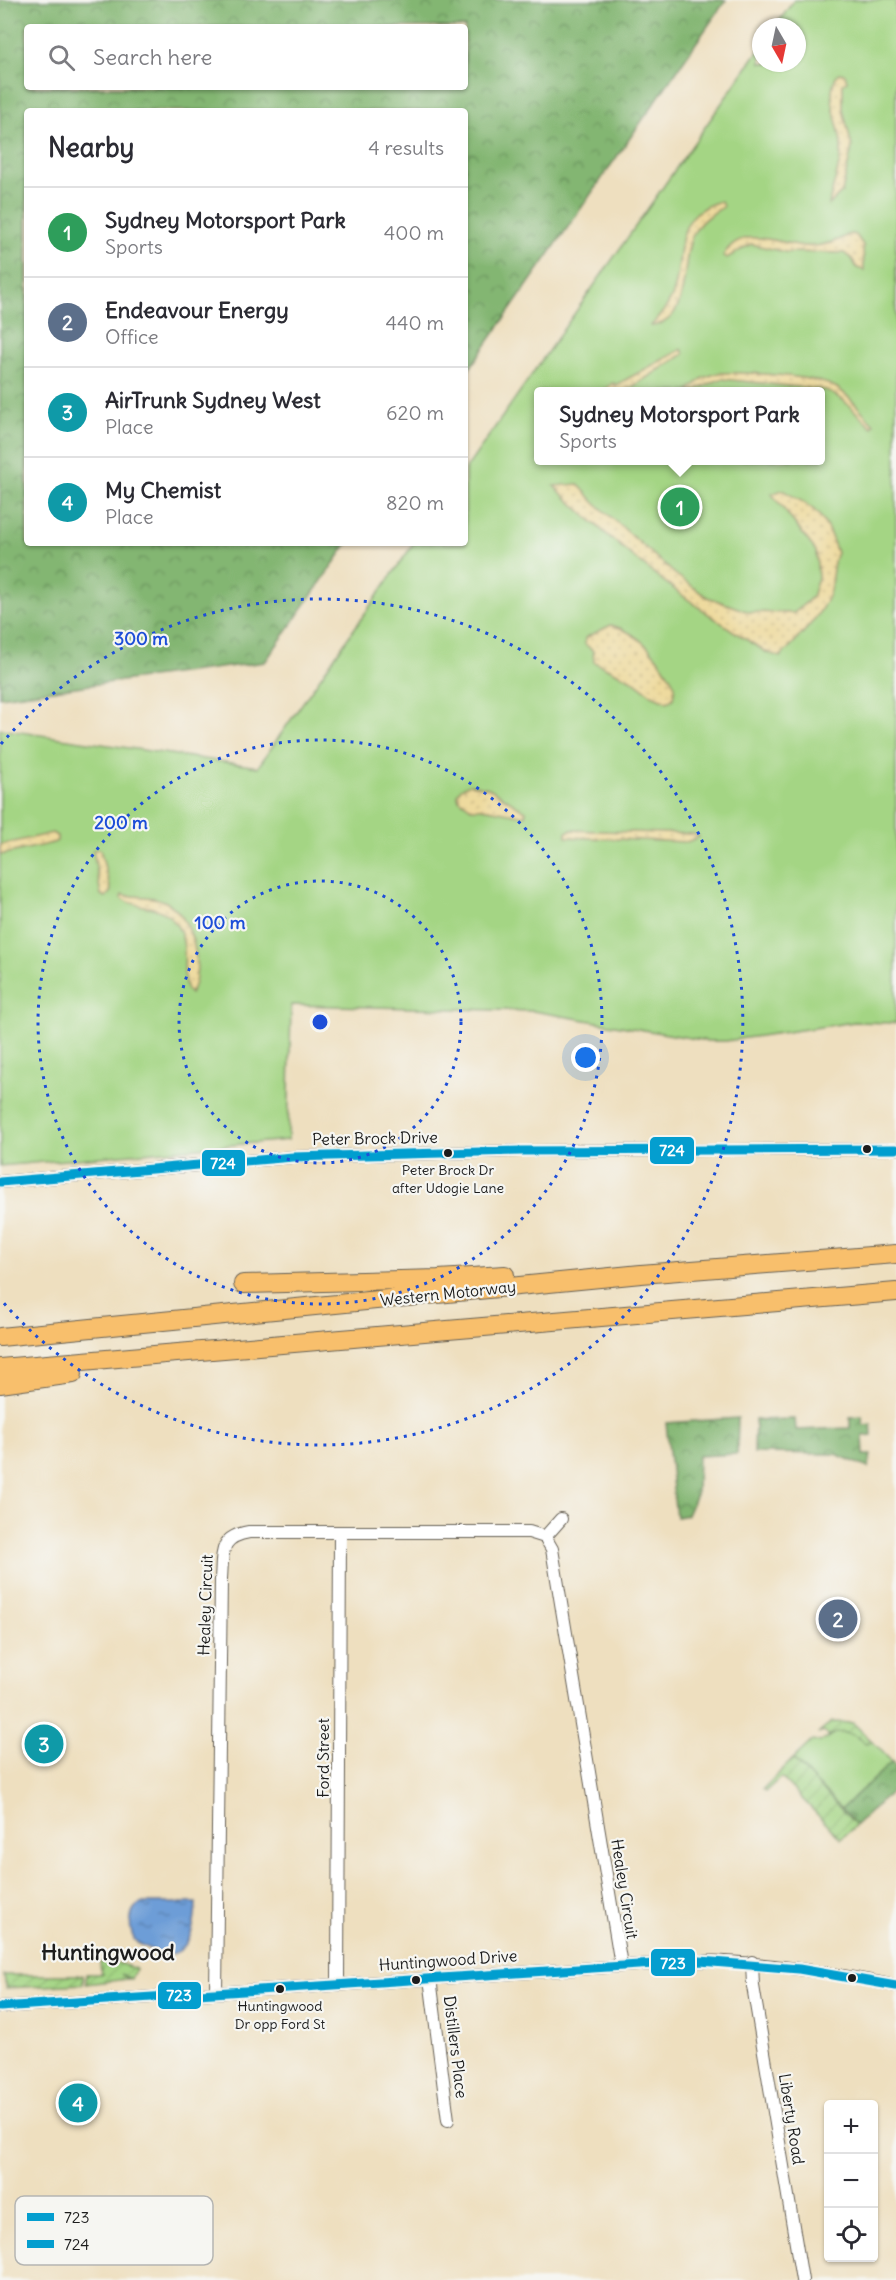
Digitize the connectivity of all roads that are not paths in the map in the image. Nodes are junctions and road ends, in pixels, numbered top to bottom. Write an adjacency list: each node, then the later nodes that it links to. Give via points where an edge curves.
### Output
1 (896, 1149): 2 (street, Peter Brock Drive, via 293,1157)
2 (0, 1182)
3 (896, 1254): 4 (highway, Western Motorway)
4 (641, 1274): 5 (highway, via 544,1272); 7 (highway, Western Motorway)
5 (243, 1284)
6 (896, 1292): 8 (highway)
7 (0, 1337)
8 (127, 1359): 9 (highway); 10 (highway, via 120,1368)
9 (0, 1368)
10 (0, 1384)
11 (561, 1519): 13 (street)
12 (340, 1532): 13 (street, Healey Circuit, via 529,1532); 17 (street, Ford Street); 19 (street, Healey Circuit, via 249,1532 235,1534 224,1548)
13 (545, 1537): 15 (street, Healey Circuit, via 552,1549)
14 (752, 1962): 15 (street, Huntingwood Drive); 18 (street, Huntingwood Drive); 22 (street, Liberty Road)
15 (621, 1965): 16 (street, Huntingwood Drive)
16 (430, 1978): 17 (street, Huntingwood Drive); 21 (street, Distillers Place)
17 (338, 1984): 19 (street, Huntingwood Drive)
18 (896, 1986)
19 (216, 1993): 20 (street, Huntingwood Drive)
20 (0, 2007)
21 (448, 2120)
22 (802, 2280)

